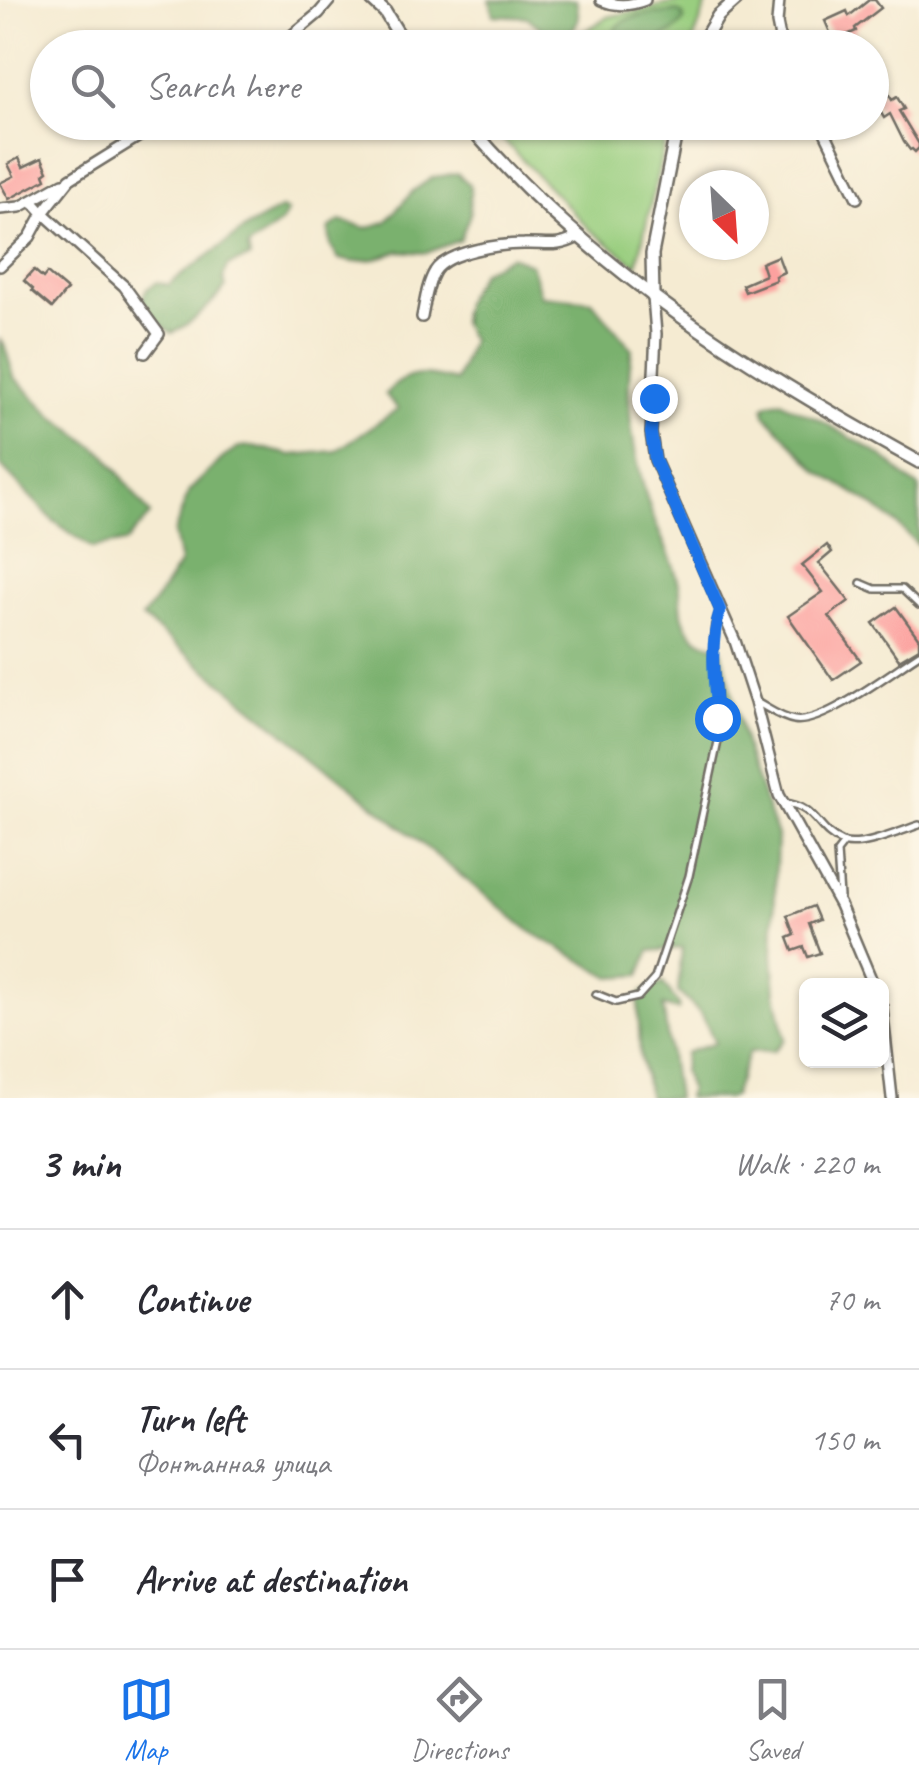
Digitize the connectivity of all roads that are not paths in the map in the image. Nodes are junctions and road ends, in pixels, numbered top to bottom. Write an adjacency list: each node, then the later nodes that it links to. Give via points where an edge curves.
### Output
1 (330, 0): 7 (street)
2 (372, 0): 8 (street)
3 (601, 0): 4 (street, via 620,6)
4 (644, 0)
5 (736, 0): 9 (street)
6 (779, 0): 10 (street)
7 (299, 30)
8 (396, 30)
9 (710, 30)
10 (778, 30)
11 (133, 140): 15 (street)
12 (481, 140): 20 (street)
13 (674, 140): 22 (street, via 652,254)
14 (829, 140): 16 (street)
15 (70, 180): 17 (street); 19 (street)
16 (857, 198)
17 (32, 201): 18 (street); 19 (street)
18 (0, 209)
19 (42, 213): 21 (street, via 30,238); 24 (street, via 124,286 159,334)
20 (578, 237): 22 (street); 23 (street, via 452,258 430,281)
21 (0, 266)
22 (652, 297): 25 (street, via 774,380); 28 (street, via 652,448)
23 (422, 317)
24 (146, 353)
25 (919, 462)
26 (861, 583): 27 (lane, via 875,590 902,588)
27 (919, 605)
28 (720, 610): 30 (street); 36 (lane, via 713,656 719,737 690,876 655,978 638,998 616,1002)
29 (919, 654): 30 (lane, via 812,719 797,722)
30 (755, 702): 31 (street)
31 (784, 803): 33 (lane, via 798,804); 34 (street)
32 (919, 826): 33 (lane)
33 (844, 843): 34 (lane, via 837,852)
34 (840, 904): 35 (street)
35 (871, 978)
36 (596, 994)
37 (889, 1068): 38 (street)
38 (892, 1098)

